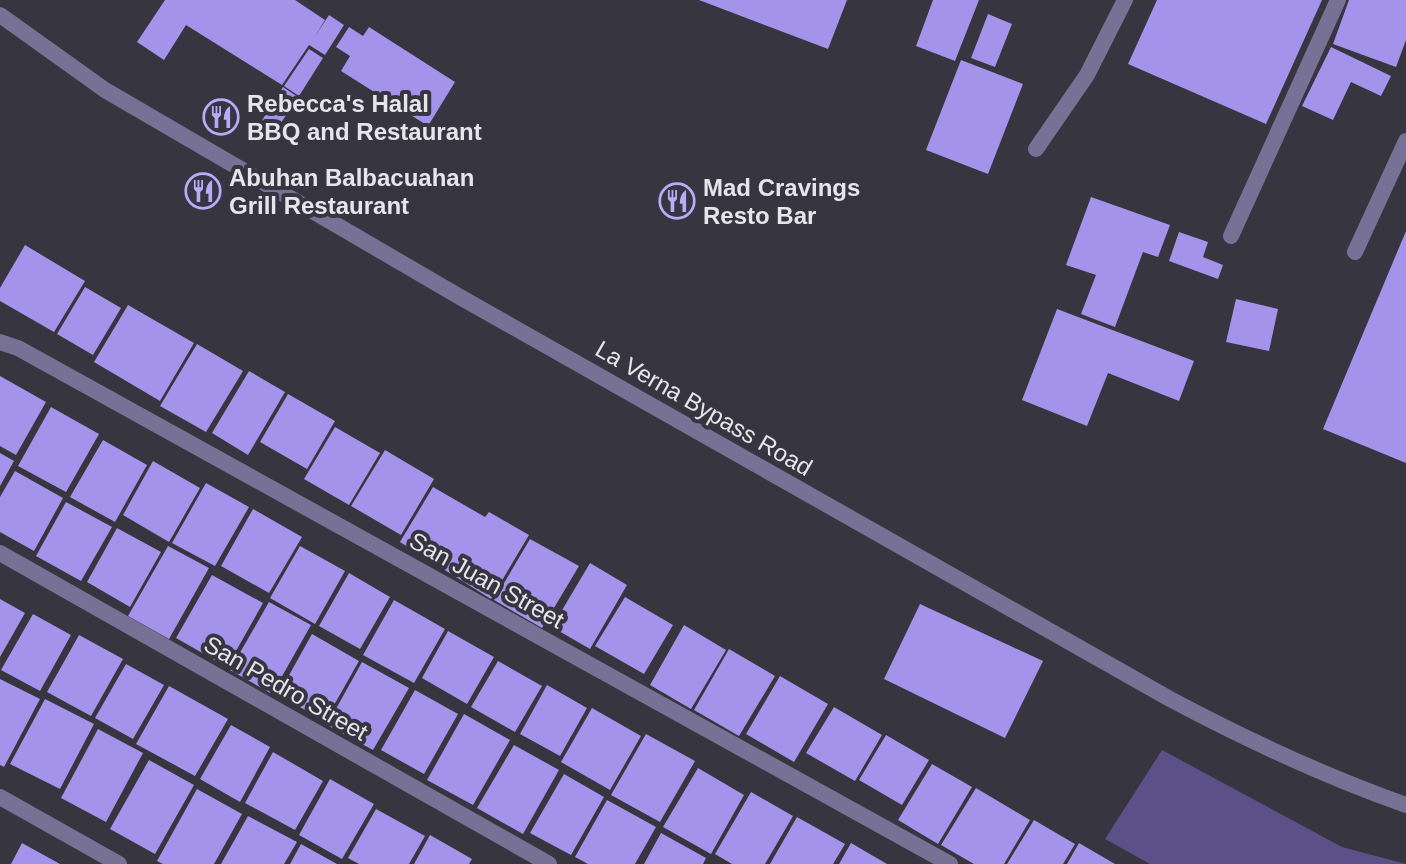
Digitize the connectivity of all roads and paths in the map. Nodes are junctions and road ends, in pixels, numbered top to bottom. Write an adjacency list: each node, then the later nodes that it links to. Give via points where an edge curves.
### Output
1 (1125, 0): 5 (street, via 1087,75)
2 (1338, 0): 6 (street)
3 (0, 15): 11 (street, La Verna Bypass Road, via 105,90 351,234 1156,691 1261,747)
4 (1406, 141): 7 (street)
5 (1036, 149)
6 (1231, 236)
7 (1355, 252)
8 (0, 342): 12 (street, San Juan Street, via 32,355)
9 (0, 553): 14 (street, San Pedro Street)
10 (0, 797): 13 (street)
11 (1406, 805)
12 (920, 847): 15 (street); 16 (street, San Juan Street)
13 (119, 864)
14 (549, 864)
15 (910, 864)
16 (950, 864)

